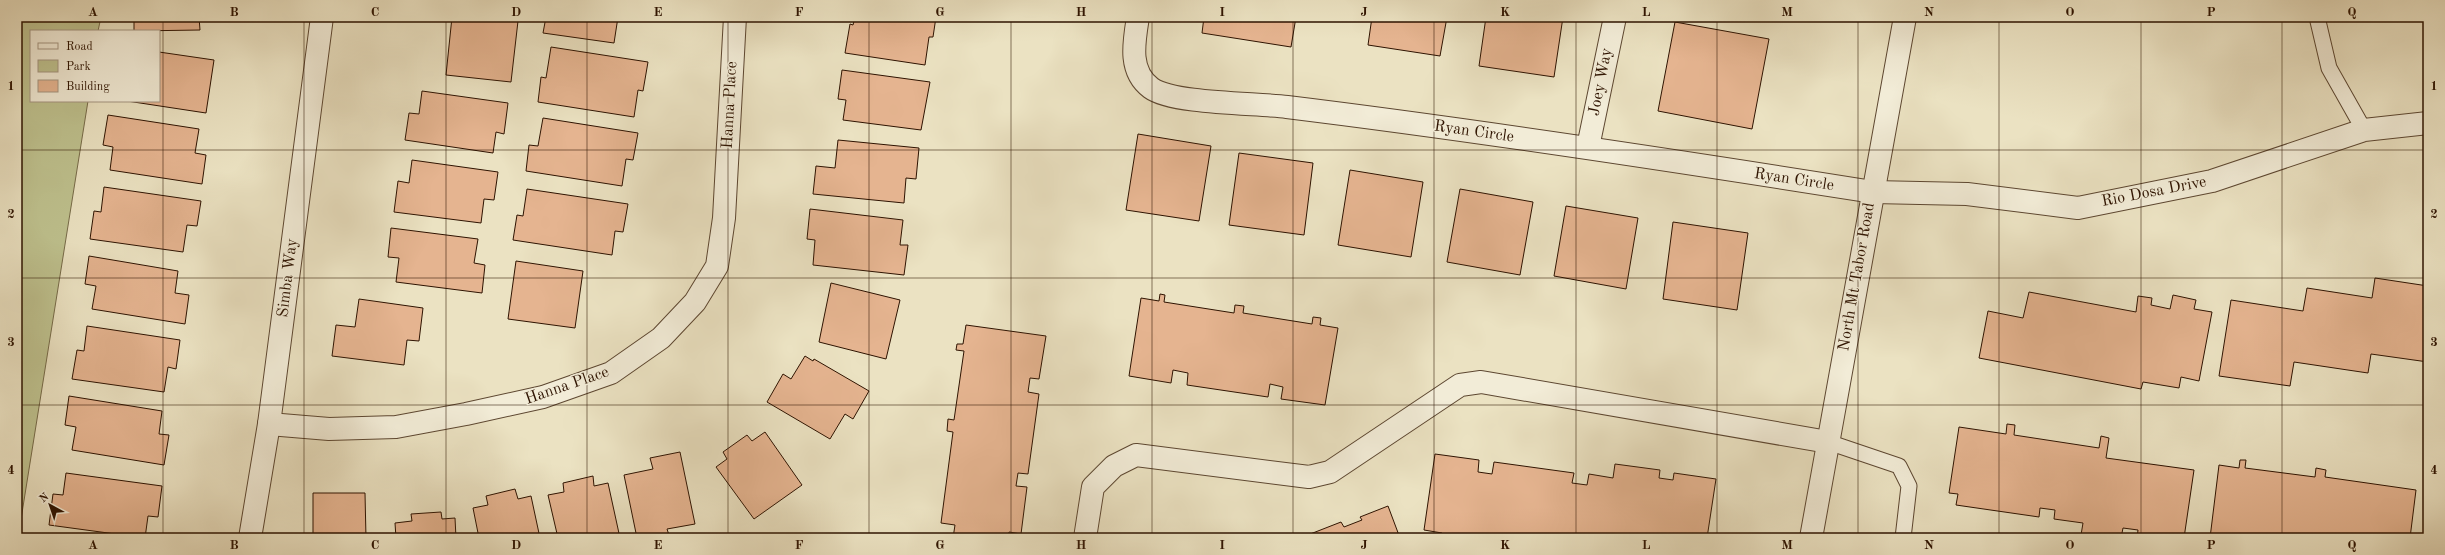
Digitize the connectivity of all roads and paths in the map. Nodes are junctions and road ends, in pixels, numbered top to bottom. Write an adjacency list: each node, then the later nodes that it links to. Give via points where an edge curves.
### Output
1 (322, 17): 11 (street, Simba Way)
2 (735, 17): 11 (street, Hanna Place, via 724,218 717,266 696,302 661,338 611,373 543,397 466,414 396,427 329,429)
3 (1138, 17): 9 (street, Ryan Circle, via 1134,62 1139,74 1151,88 1171,97 1284,107)
4 (1615, 17): 9 (street, Joey Way)
5 (1905, 17): 10 (street, North Mt Tabor Road)
6 (2318, 17): 8 (lane, via 2329,68)
7 (2428, 123): 8 (street, Rio Dosa Drive)
8 (2364, 130): 10 (street, Rio Dosa Drive, via 2212,181 2078,208 1967,194)
9 (1588, 147): 10 (street, Ryan Circle)
10 (1873, 192): 12 (street, North Mt Tabor Road)
11 (269, 424): 13 (street, Simba Way)
12 (1828, 442): 14 (street, via 1481,382 1460,384 1330,472 1309,477 1136,455 1114,466 1093,487); 15 (street, North Mt Tabor Road); 16 (lane, via 1899,466 1909,486)
13 (250, 538)
14 (1085, 538)
15 (1811, 538)
16 (1903, 538)

